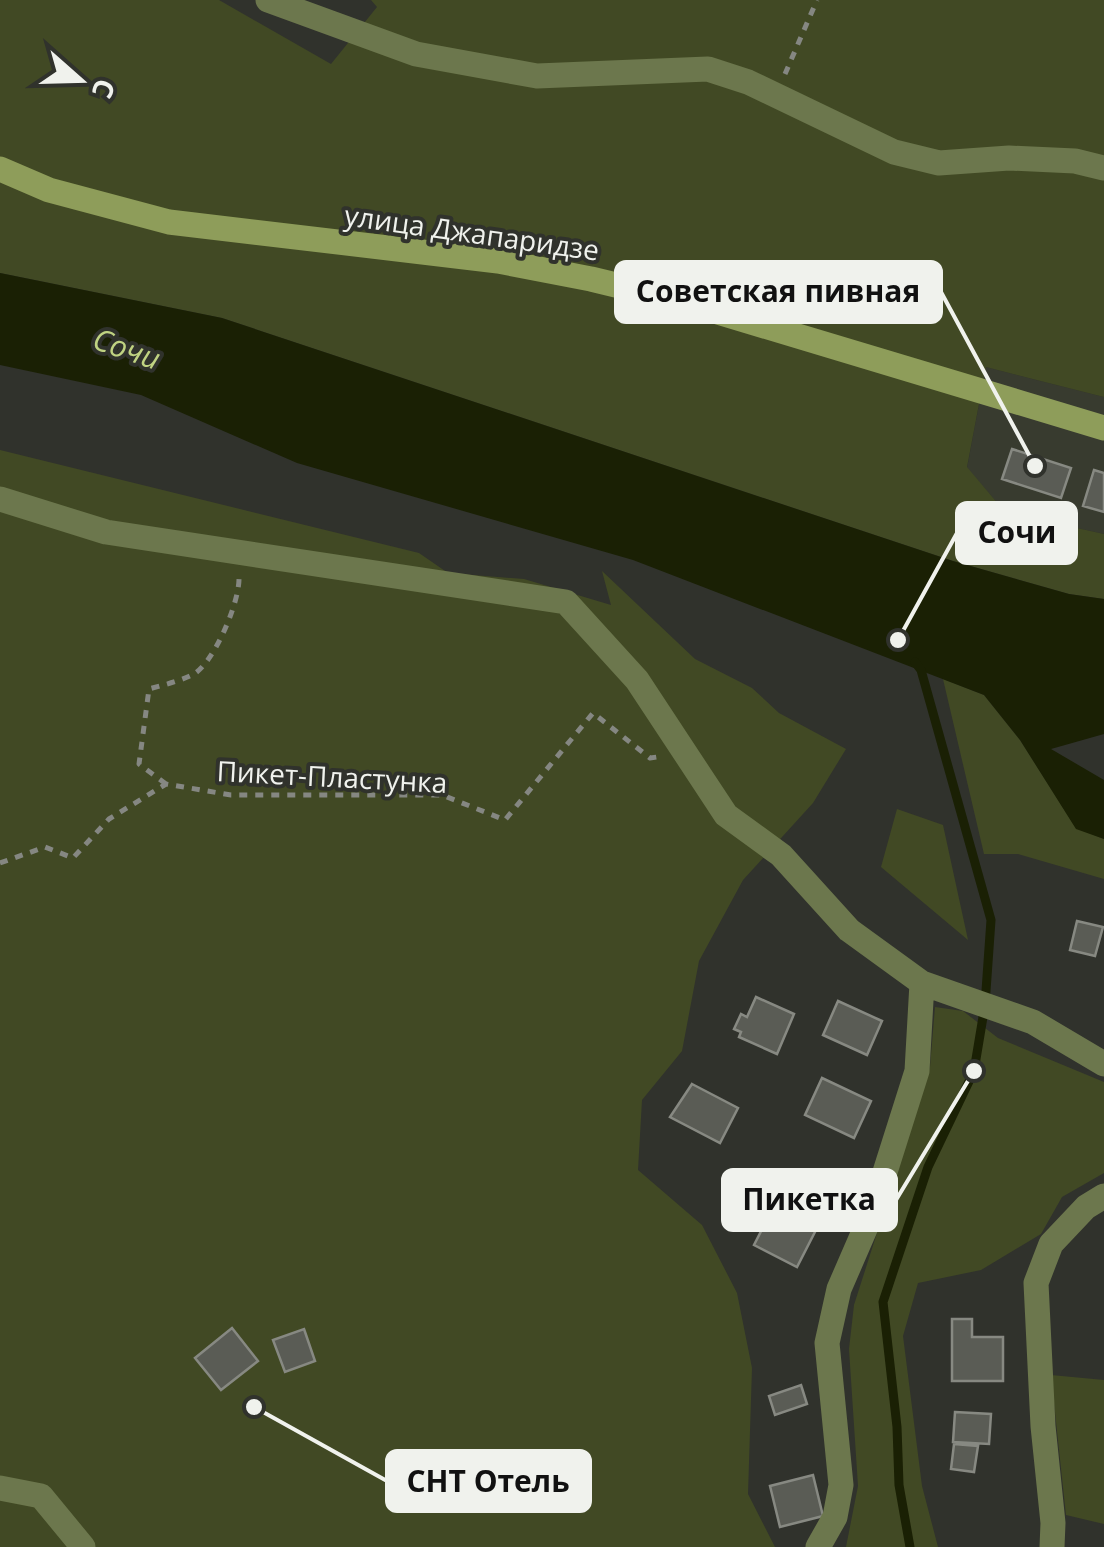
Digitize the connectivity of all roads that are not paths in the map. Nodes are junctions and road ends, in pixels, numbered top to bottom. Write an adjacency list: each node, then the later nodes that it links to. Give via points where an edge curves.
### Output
1 (268, 0): 2 (street, via 416,54 536,76 708,69 894,152 938,163 1009,158)
2 (1104, 168)
3 (0, 169): 4 (street, улица Джапаридзе, via 49,190 169,222 591,278)
4 (1104, 428)
5 (0, 499): 6 (street, via 106,532 566,602 638,680 726,815 781,855 848,930)
6 (922, 983): 7 (street, via 1033,1022); 11 (street, via 917,1071 872,1212 839,1289 827,1344 841,1485 836,1517)
7 (1104, 1064)
8 (1104, 1196): 12 (street, via 1051,1244 1036,1283)
9 (0, 1488): 10 (street, via 41,1496)
10 (82, 1547)
11 (818, 1547)
12 (1052, 1547)

